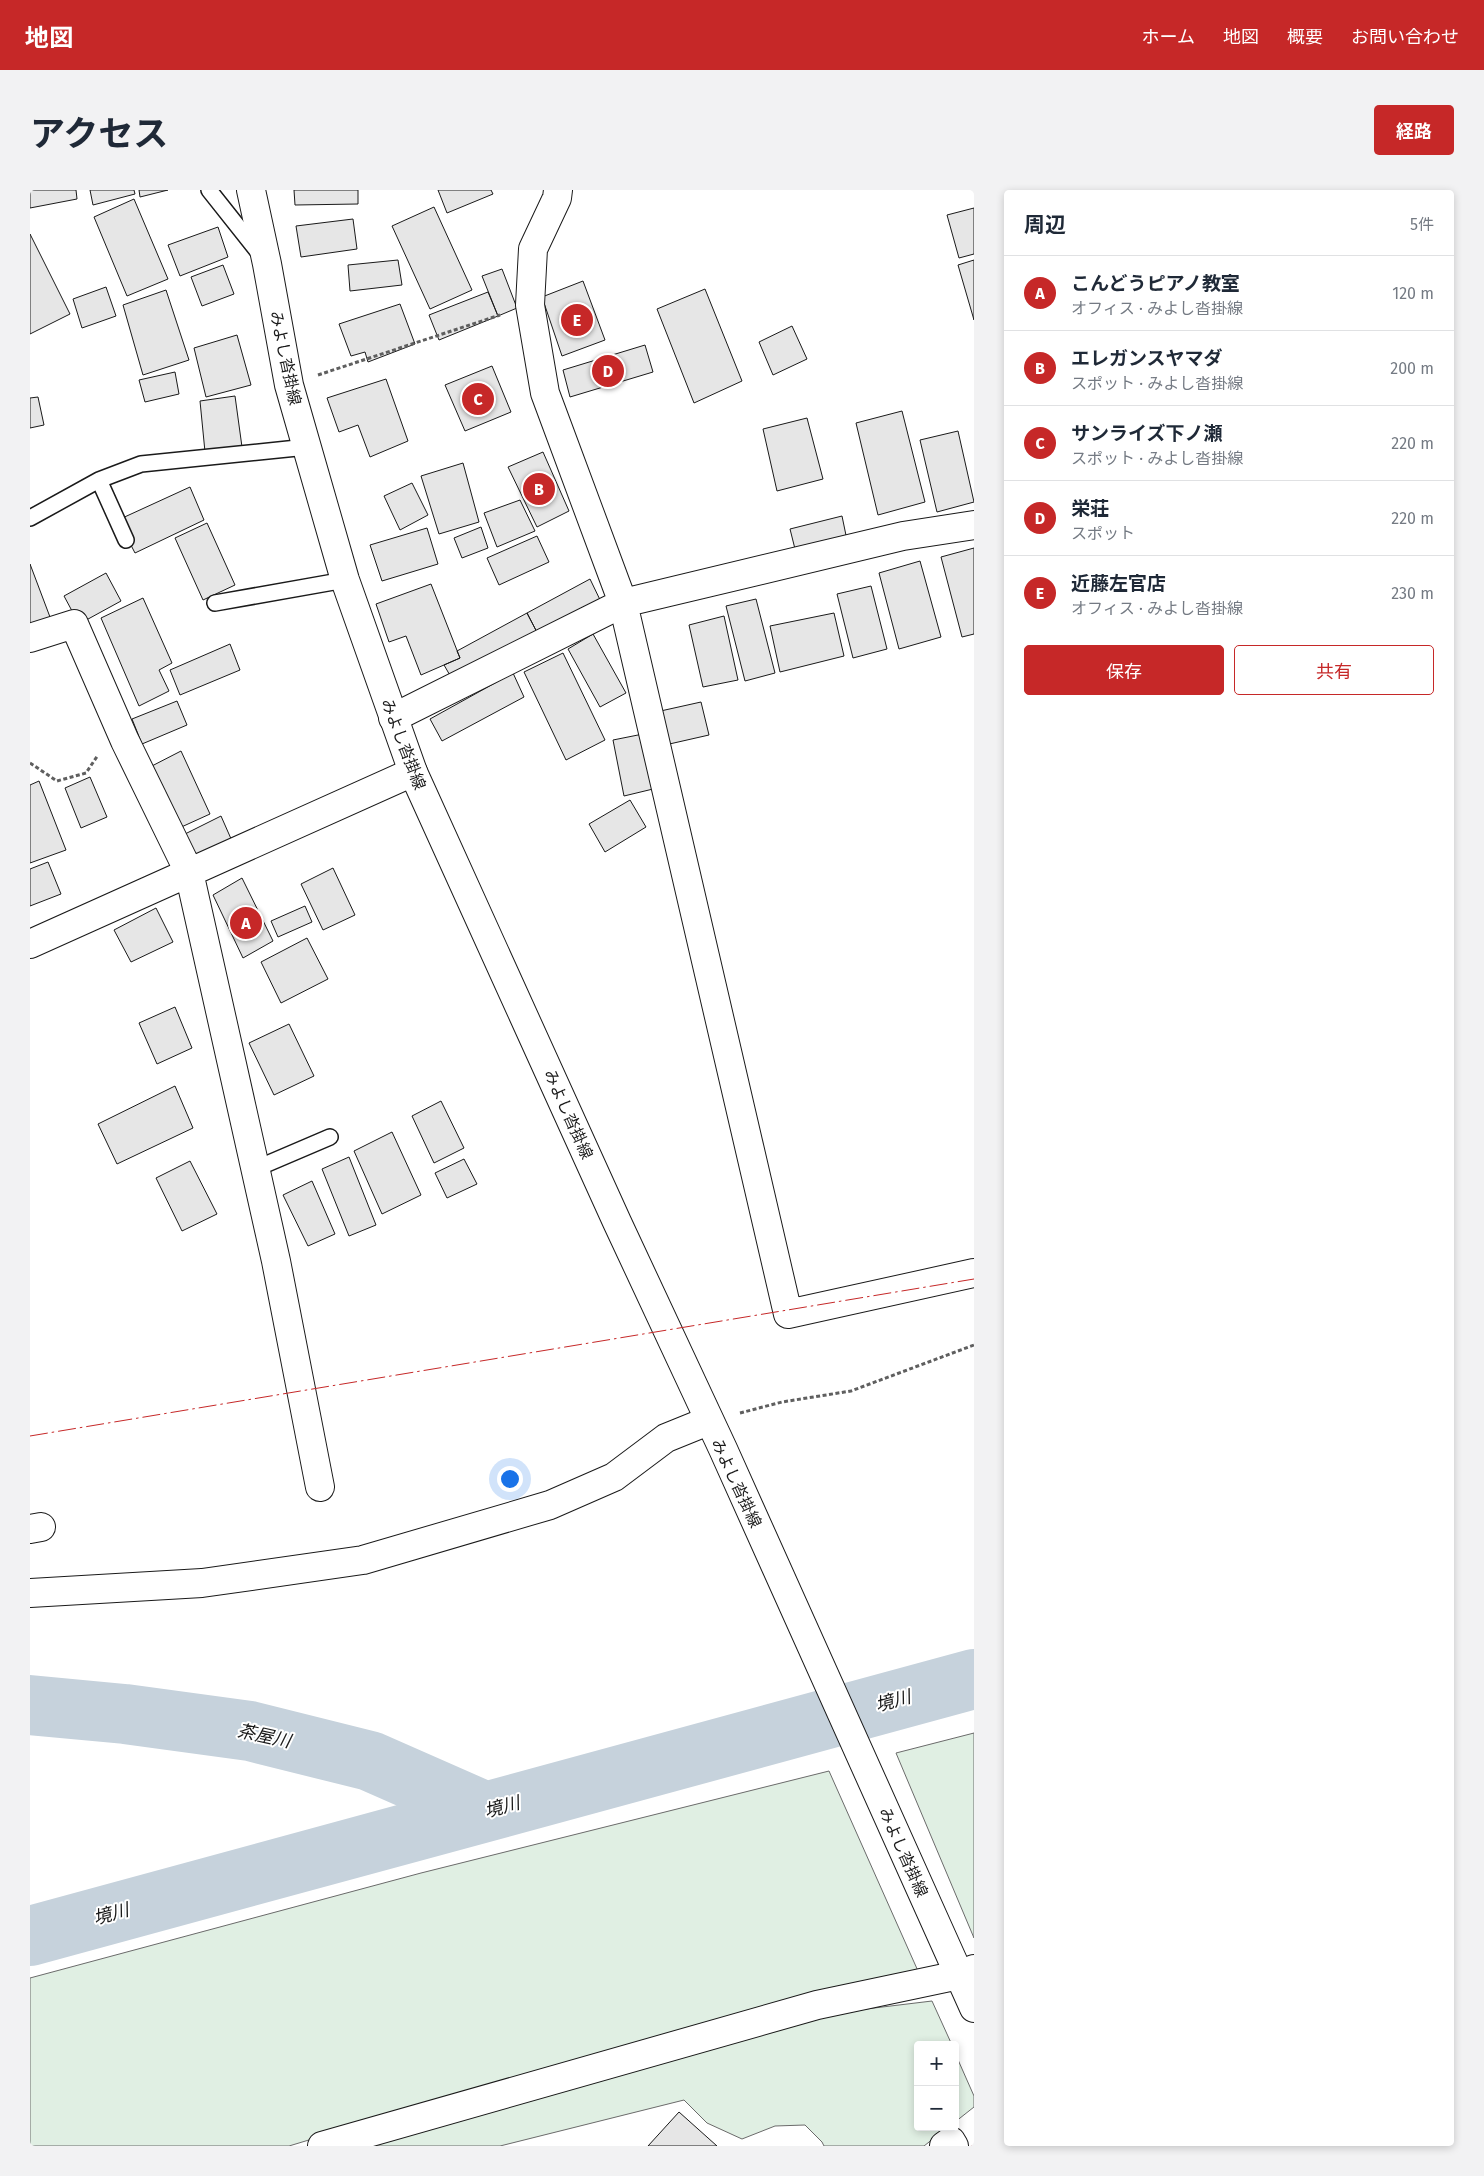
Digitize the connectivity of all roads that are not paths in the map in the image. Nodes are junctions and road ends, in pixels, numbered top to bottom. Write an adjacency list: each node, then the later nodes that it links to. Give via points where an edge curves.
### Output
1 (210, 190): 4 (lane)
2 (251, 190): 4 (street, みよし沓掛線)
3 (558, 190): 11 (street, via 533,249 530,305 545,393)
4 (268, 264): 5 (street, みよし沓掛線, via 289,385)
5 (307, 447): 6 (lane, via 141,464); 10 (street, みよし沓掛線)
6 (99, 480): 7 (lane); 9 (lane)
7 (30, 518)
8 (974, 525): 11 (street, via 904,536)
9 (126, 540)
10 (345, 580): 12 (lane); 14 (street, みよし沓掛線)
11 (624, 602): 14 (street); 20 (street, via 788,1314)
12 (215, 603)
13 (30, 638): 16 (street, via 74,624 125,740)
14 (393, 718): 15 (street, みよし沓掛線)
15 (413, 772): 16 (street); 21 (street, みよし沓掛線)
16 (189, 872): 17 (street); 19 (street)
17 (30, 944)
18 (330, 1137): 19 (lane)
19 (256, 1170): 22 (street)
20 (974, 1273)
21 (708, 1420): 23 (street, via 666,1438 614,1477 550,1505 363,1560 202,1583); 24 (street, みよし沓掛線)
22 (320, 1487)
23 (30, 1593)
24 (967, 1972): 25 (street, みよし沓掛線); 26 (street, via 817,2005)
25 (974, 2008)
26 (322, 2146)
27 (944, 2146): 28 (street, via 951,2141)
28 (954, 2146)

